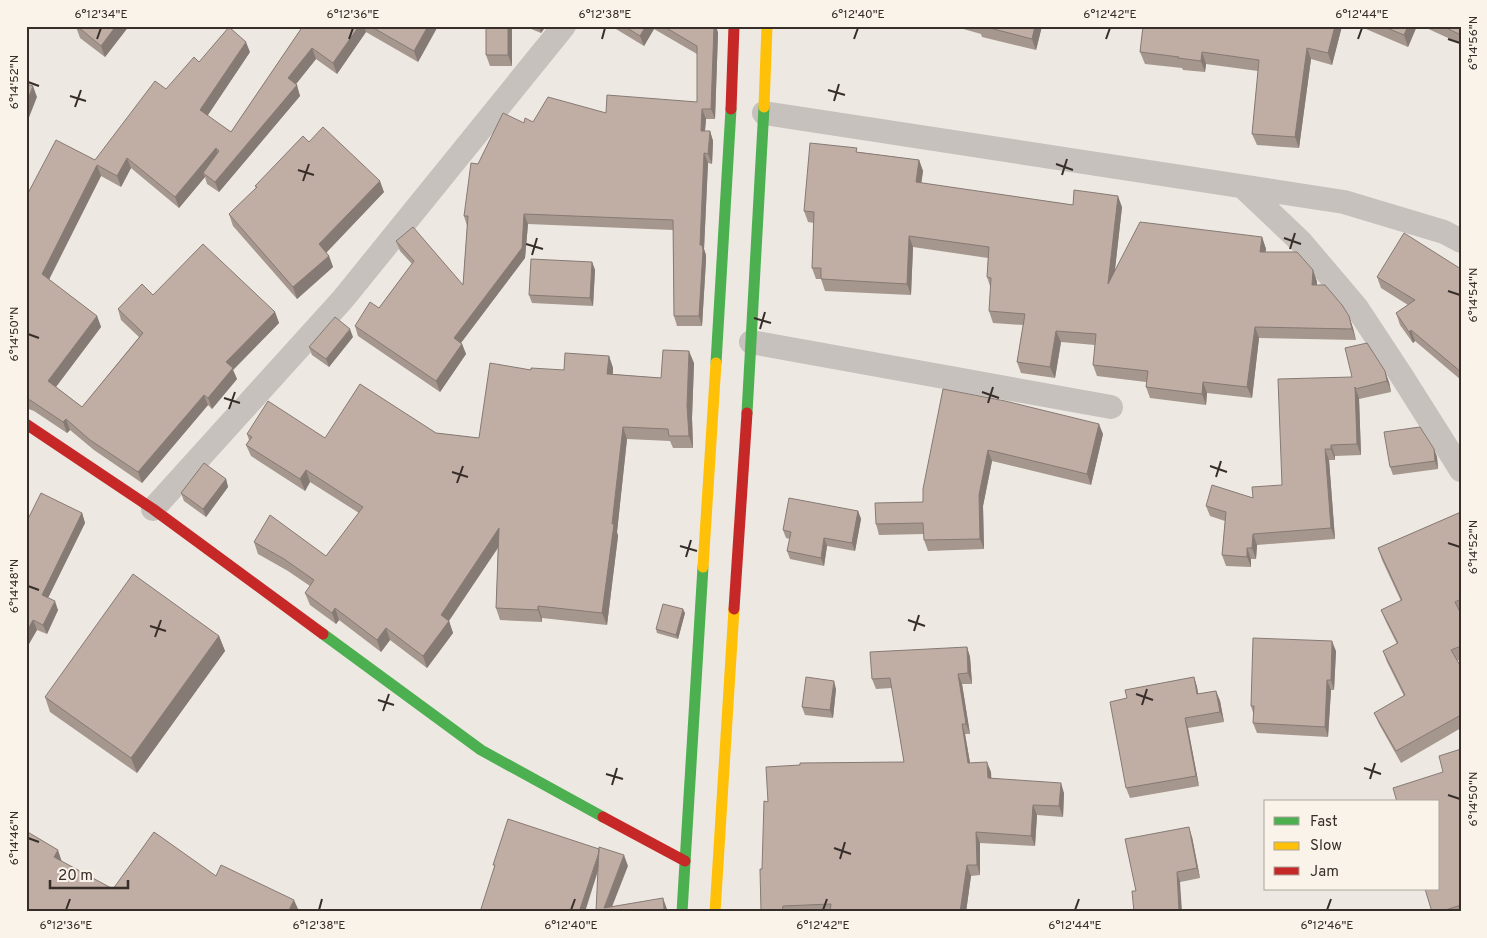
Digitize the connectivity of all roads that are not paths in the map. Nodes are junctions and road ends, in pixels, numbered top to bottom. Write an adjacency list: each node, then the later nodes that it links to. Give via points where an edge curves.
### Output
1 (564, 26): 11 (street, via 343,299)
2 (734, 26): 12 (street)
3 (767, 26): 4 (street)
4 (764, 112): 5 (street); 7 (street)
5 (1243, 187): 6 (street, via 1344,202 1444,232); 10 (street, via 1301,242 1357,308)
6 (1461, 241)
7 (751, 342): 8 (street); 14 (street)
8 (1111, 407)
9 (26, 424): 11 (street)
10 (1461, 470)
11 (153, 509): 12 (street, via 481,750)
12 (685, 861): 13 (street)
13 (682, 912)
14 (715, 912)

